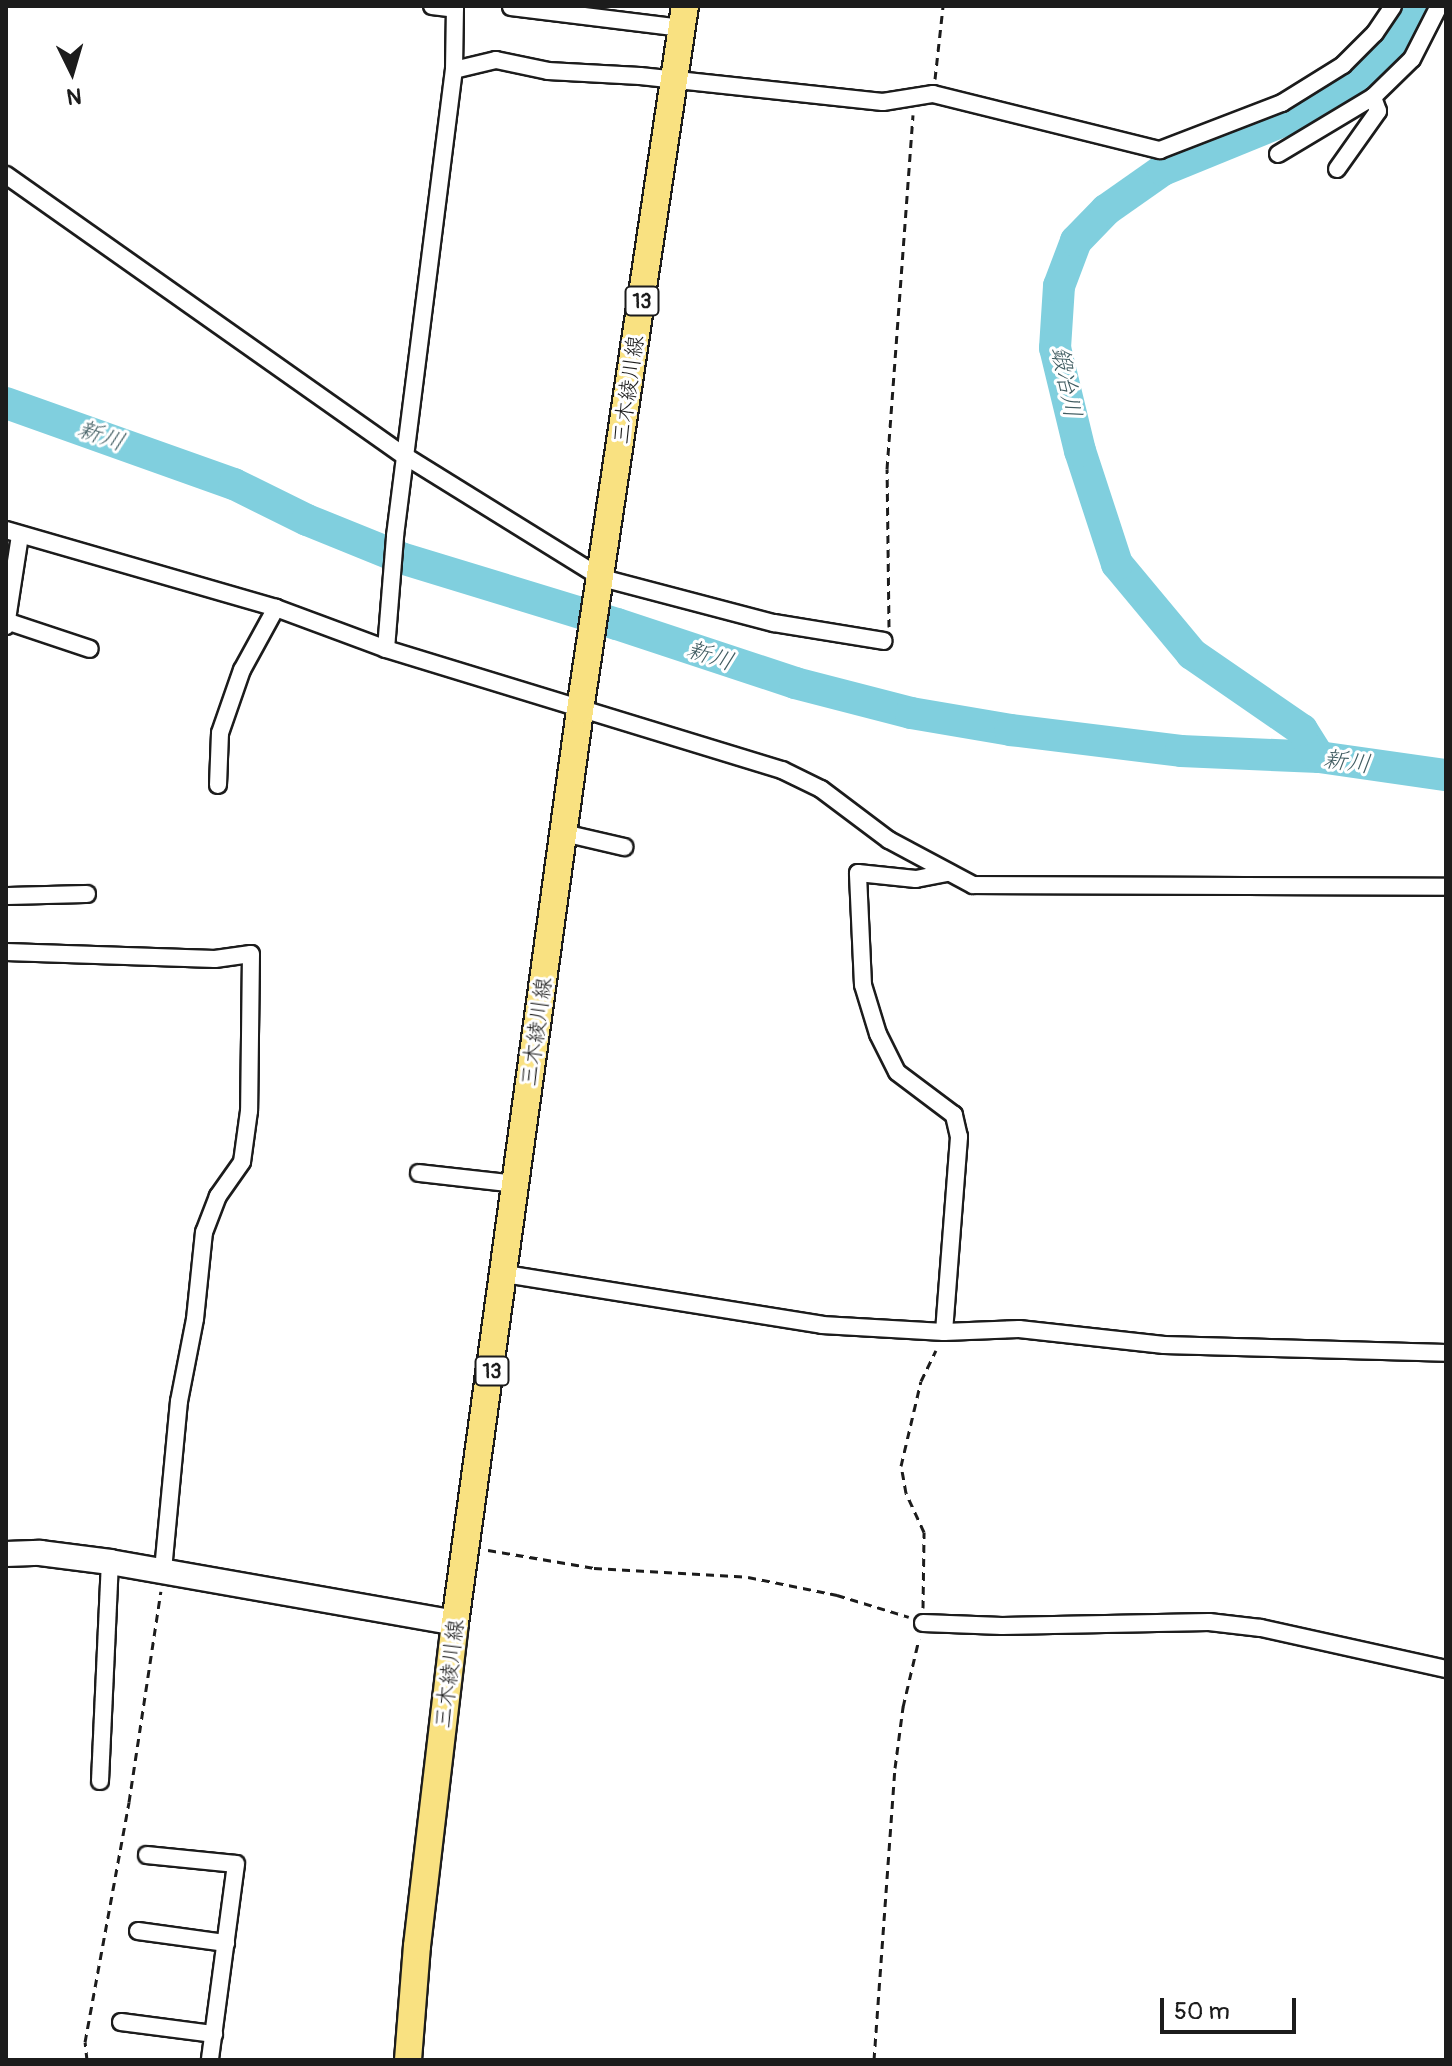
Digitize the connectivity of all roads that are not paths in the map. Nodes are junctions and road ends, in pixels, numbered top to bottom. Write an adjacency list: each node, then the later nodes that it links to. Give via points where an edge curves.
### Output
1 (432, 6): 5 (street)
2 (1393, 6): 9 (street, via 1343,65 1282,103 1160,150 933,94 883,102)
3 (1439, 6): 10 (street, via 1412,59)
4 (511, 7): 6 (street)
5 (455, 8): 8 (street)
6 (556, 9): 7 (street)
7 (684, 17): 9 (main road, 三木綾川線 / 13)
8 (454, 70): 9 (street, via 496,60 548,71); 14 (street)
9 (674, 82): 16 (main road, 三木綾川線 / 13)
10 (1373, 97): 11 (street); 12 (street, via 1378,111)
11 (1278, 154)
12 (1337, 169)
13 (6, 175): 14 (street)
14 (405, 456): 16 (street); 21 (street)
15 (13, 533): 17 (street); 18 (street)
16 (600, 587): 19 (street); 22 (main road, 三木綾川線 / 13)
17 (276, 608): 21 (street); 23 (street, via 242,670 220,733)
18 (7, 624): 20 (street)
19 (884, 641)
20 (90, 649)
21 (386, 649): 22 (street)
22 (580, 710): 24 (main road, 三木綾川線 / 13); 26 (street, via 782,770 821,789 889,840)
23 (218, 785)
24 (564, 833): 25 (street); 32 (main road, 三木綾川線 / 13)
25 (624, 847)
26 (948, 873): 27 (street, via 973,885 1014,887); 34 (street, via 916,879 858,873 863,985 878,1034 897,1072 954,1115 959,1137)
27 (1446, 887)
28 (87, 894): 29 (street)
29 (6, 896)
30 (6, 952): 38 (street, via 215,959 251,954 249,1111 242,1162 218,1196 204,1232 179,1401)
31 (419, 1173): 32 (street)
32 (517, 1184): 33 (main road, 三木綾川線 / 13)
33 (505, 1274): 34 (street, via 822,1325); 39 (main road, 三木綾川線 / 13)
34 (944, 1332): 35 (street, via 1019,1329 1164,1345)
35 (1446, 1353)
36 (6, 1554): 37 (street)
37 (110, 1562): 38 (street); 42 (street)
38 (163, 1571): 39 (street)
39 (455, 1623): 49 (main road, 三木綾川線 / 13)
40 (923, 1623): 41 (street, via 1209,1622 1261,1628)
41 (1446, 1669)
42 (100, 1781)
43 (147, 1855): 45 (street, via 236,1864)
44 (138, 1931): 45 (street)
45 (226, 1943): 47 (street)
46 (121, 2022): 47 (street)
47 (214, 2034): 48 (street)
48 (210, 2060)
49 (408, 2060)

